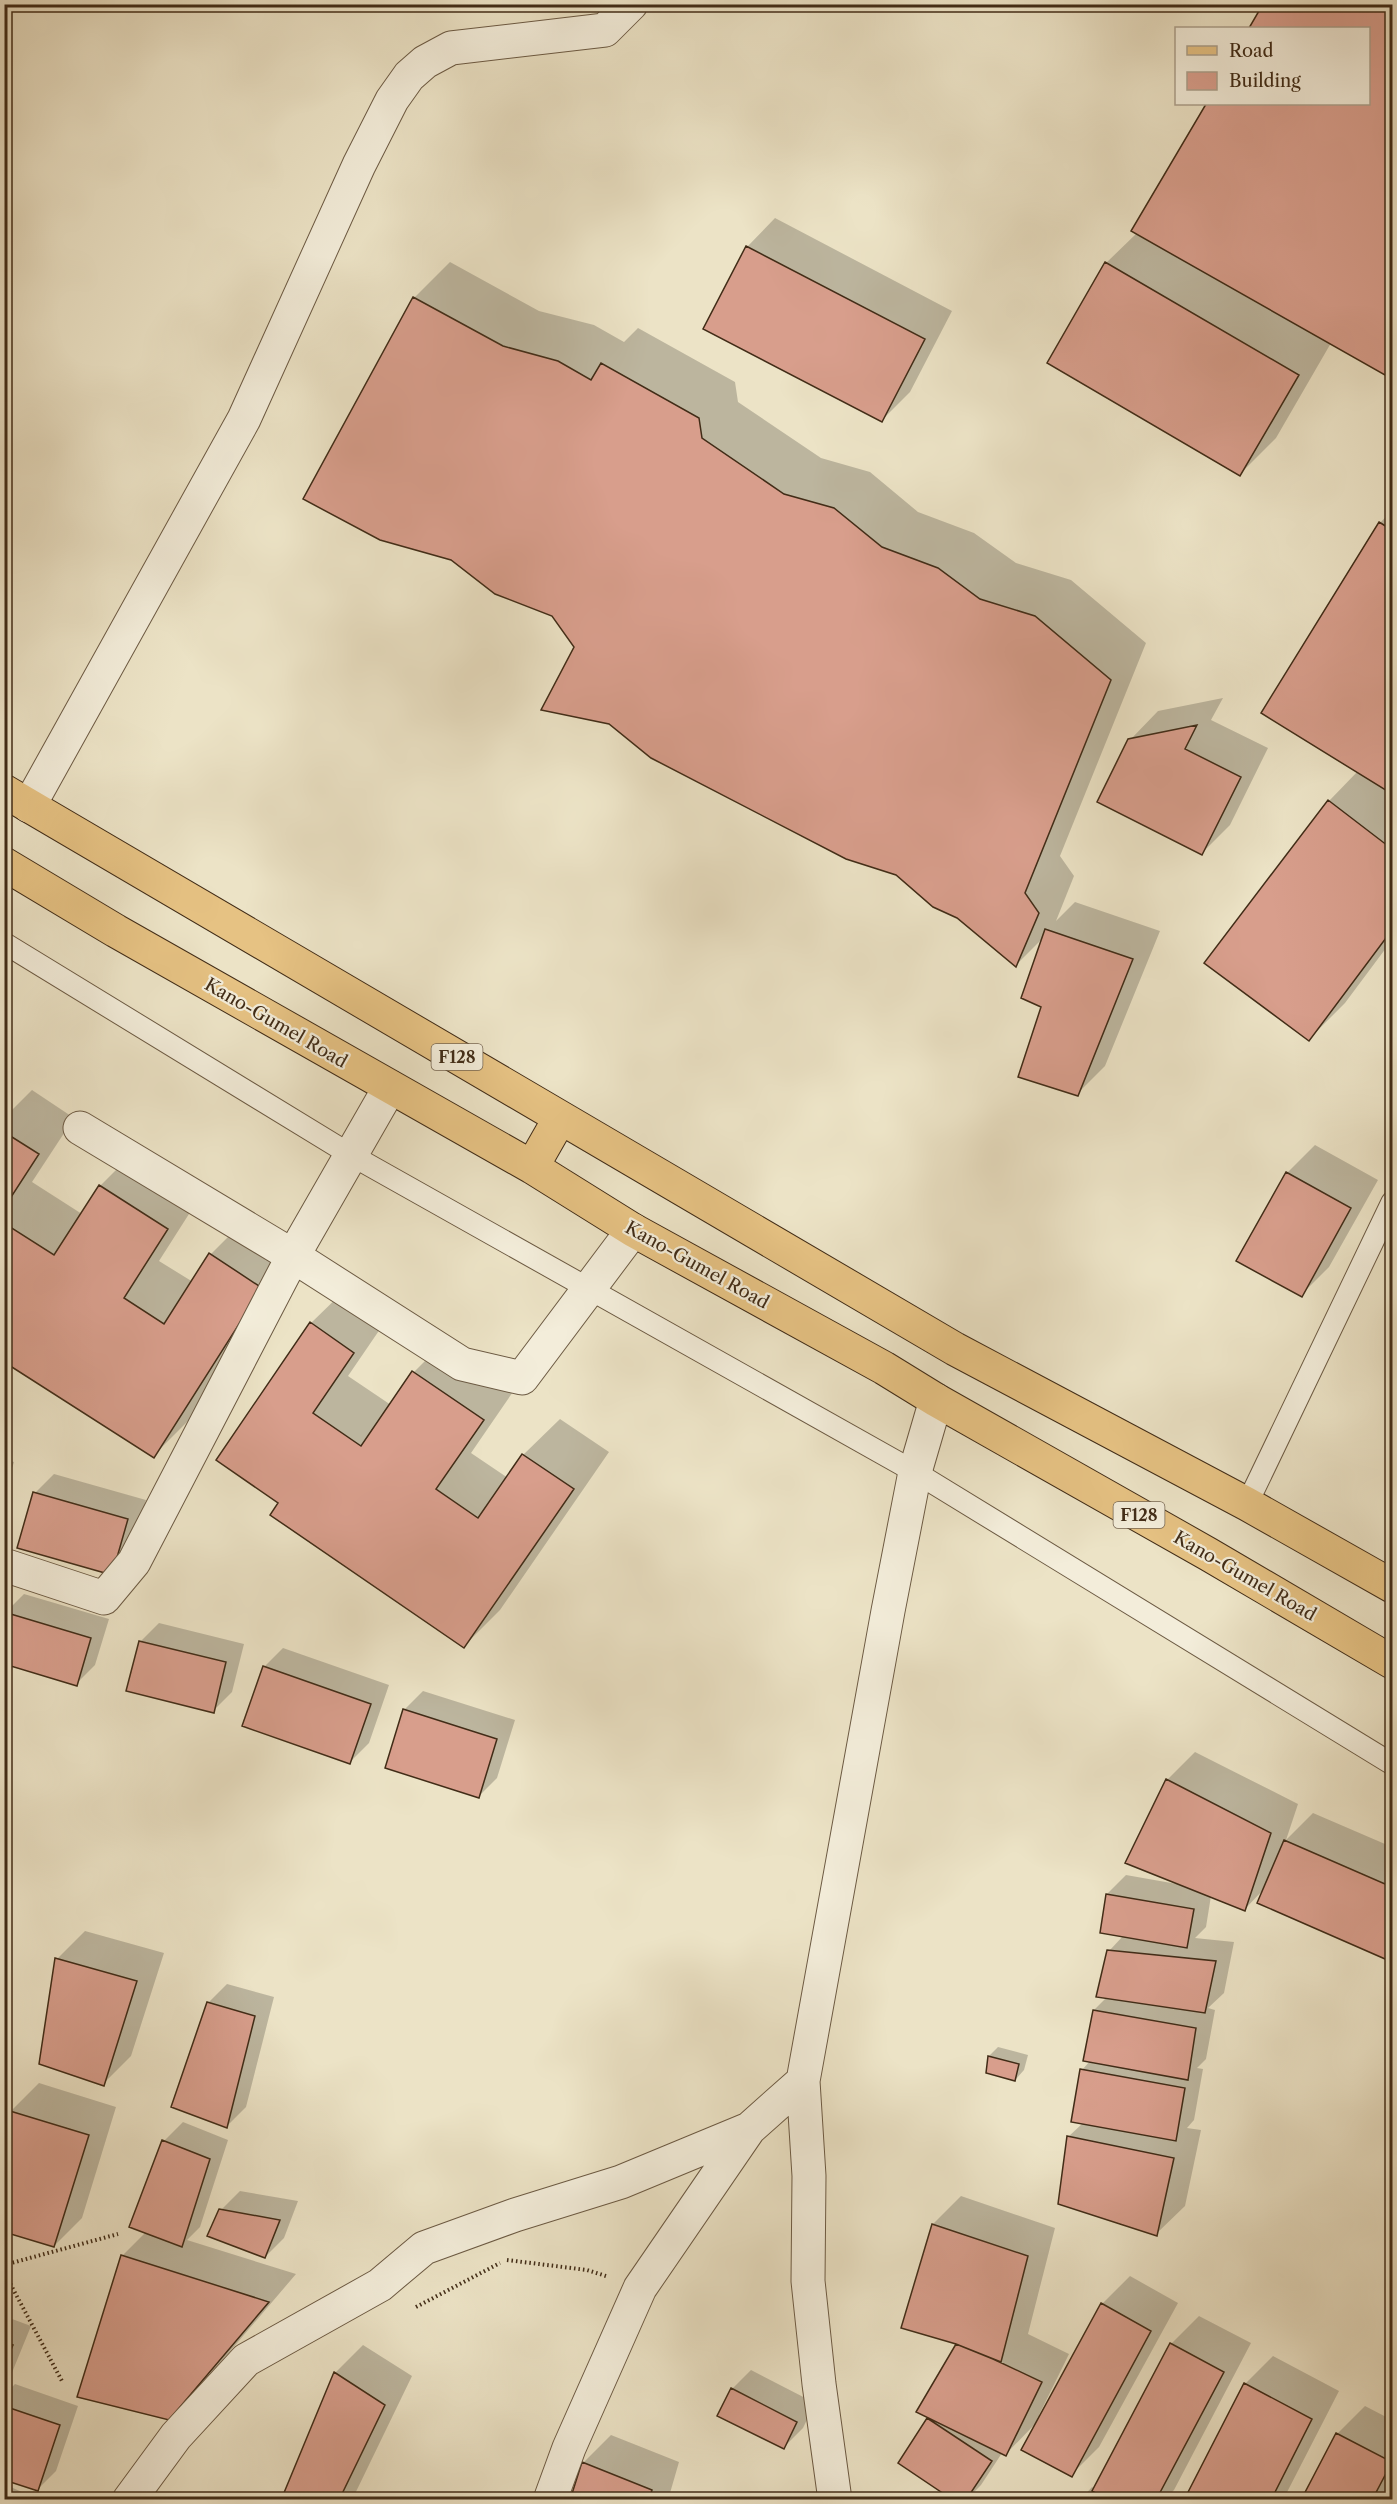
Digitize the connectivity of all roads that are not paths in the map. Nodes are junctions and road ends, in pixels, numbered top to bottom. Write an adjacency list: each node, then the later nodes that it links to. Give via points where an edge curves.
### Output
1 (631, 4): 2 (street, via 605,30 451,48 409,76 358,165 244,418)
2 (16, 799): 6 (main road, F128)
3 (4, 864): 5 (main road, Kano-Gumel Road / F128)
4 (4, 943): 8 (lane)
5 (390, 1087): 8 (street); 9 (main road, Kano-Gumel Road / F128)
6 (560, 1118): 9 (main road); 16 (main road, F128, via 955,1349)
7 (80, 1128): 12 (street)
8 (351, 1155): 12 (street); 13 (lane)
9 (532, 1167): 11 (main road, Kano-Gumel Road / F128)
10 (1392, 1202): 16 (lane)
11 (633, 1230): 13 (street); 14 (main road, Kano-Gumel Road / F128)
12 (293, 1256): 13 (street, via 462,1364 522,1378); 17 (street, via 134,1562 104,1598)
13 (589, 1288): 15 (lane)
14 (936, 1400): 15 (street); 19 (main road, Kano-Gumel Road / F128)
15 (915, 1472): 20 (lane); 21 (street)
16 (1247, 1504): 18 (main road, F128)
17 (4, 1565)
18 (1392, 1586)
19 (1392, 1662)
20 (1392, 1764)
21 (803, 2081): 22 (street); 25 (street, via 809,2176 807,2281)
22 (749, 2129): 23 (street, via 621,2182 424,2248 380,2285 246,2360 176,2436); 24 (street, via 640,2288)
23 (129, 2499)
24 (550, 2499)
25 (836, 2499)

